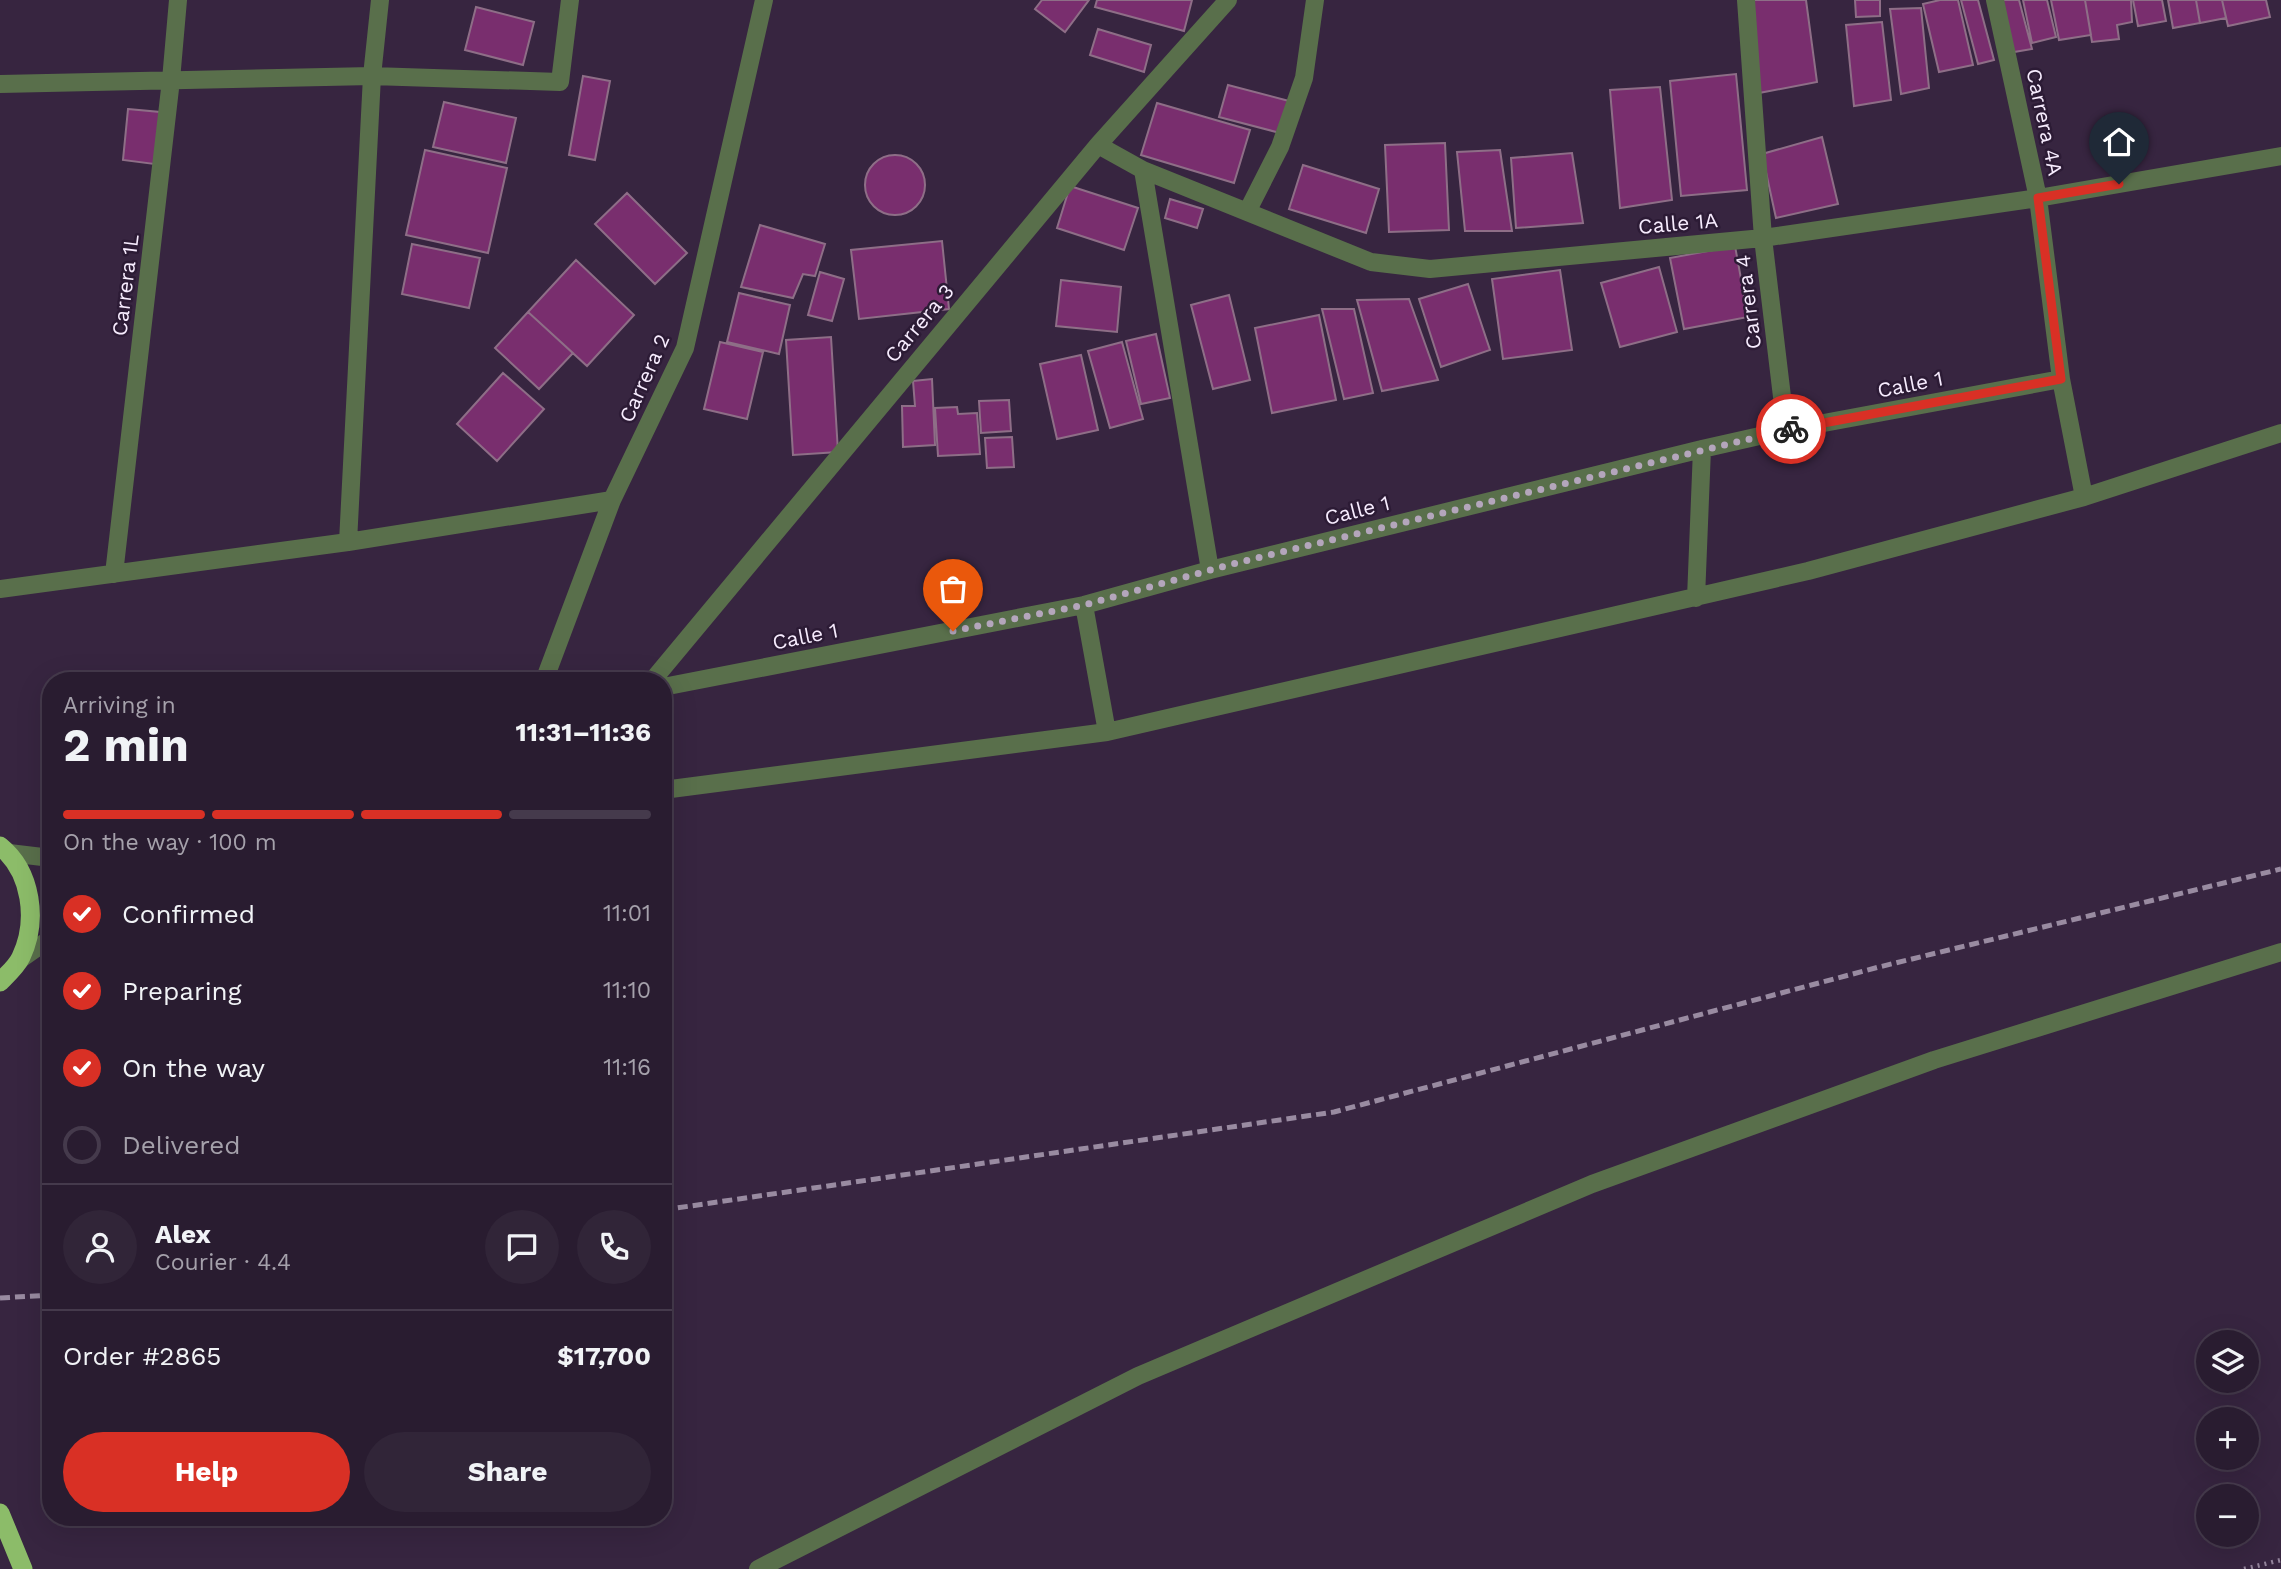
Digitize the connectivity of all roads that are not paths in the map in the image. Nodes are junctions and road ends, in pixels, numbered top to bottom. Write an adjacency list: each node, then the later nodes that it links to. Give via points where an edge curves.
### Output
1 (178, 0): 10 (street, Carrera 1L)
2 (380, 0): 9 (street)
3 (570, 0): 9 (street, via 560,82)
4 (764, 0): 23 (street, Carrera 2, via 685,348)
5 (1228, 0): 12 (street, Carrera 3)
6 (1315, 0): 16 (street, via 1304,78 1280,147)
7 (1746, 0): 17 (street, Carrera 4)
8 (1995, 0): 15 (street, Carrera 4A)
9 (372, 76): 10 (street); 24 (street)
10 (171, 80): 11 (street); 26 (street, Carrera 1L)
11 (0, 84)
12 (1098, 145): 14 (street, Calle 1A); 31 (street, Carrera 3)
13 (2281, 156): 15 (street, Calle 1A)
14 (1143, 170): 16 (street, Calle 1A); 25 (street)
15 (2038, 198): 17 (street, Calle 1A); 18 (street, Carrera 4A)
16 (1247, 212): 17 (street, Calle 1A, via 1371,261 1430,269)
17 (1763, 238): 19 (street, Carrera 4)
18 (2061, 379): 19 (street, Calle 1); 22 (street, Carrera 4A)
19 (1786, 430): 21 (street, Calle 1)
20 (2281, 433): 22 (street)
21 (1702, 449): 25 (street, Calle 1); 28 (street)
22 (2084, 497): 28 (street)
23 (612, 500): 24 (street); 30 (street, Carrera 2)
24 (348, 542): 26 (street)
25 (1210, 570): 29 (street, Calle 1)
26 (114, 574): 27 (street)
27 (0, 589)
28 (1696, 598): 33 (street)
29 (1084, 605): 32 (street, Calle 1); 33 (street)
30 (547, 672)
31 (659, 672)
32 (672, 685)
33 (1107, 732): 34 (street)
34 (672, 789)
35 (5, 850): 36 (street); 39 (highway, via 28,886 31,923)
36 (42, 856)
37 (42, 944): 39 (street)
38 (2281, 952): 43 (street, via 1934,1060 1592,1184 1138,1376)
39 (21, 959): 40 (highway)
40 (0, 982)
41 (0, 1513): 42 (highway)
42 (23, 1569)
43 (758, 1569)

